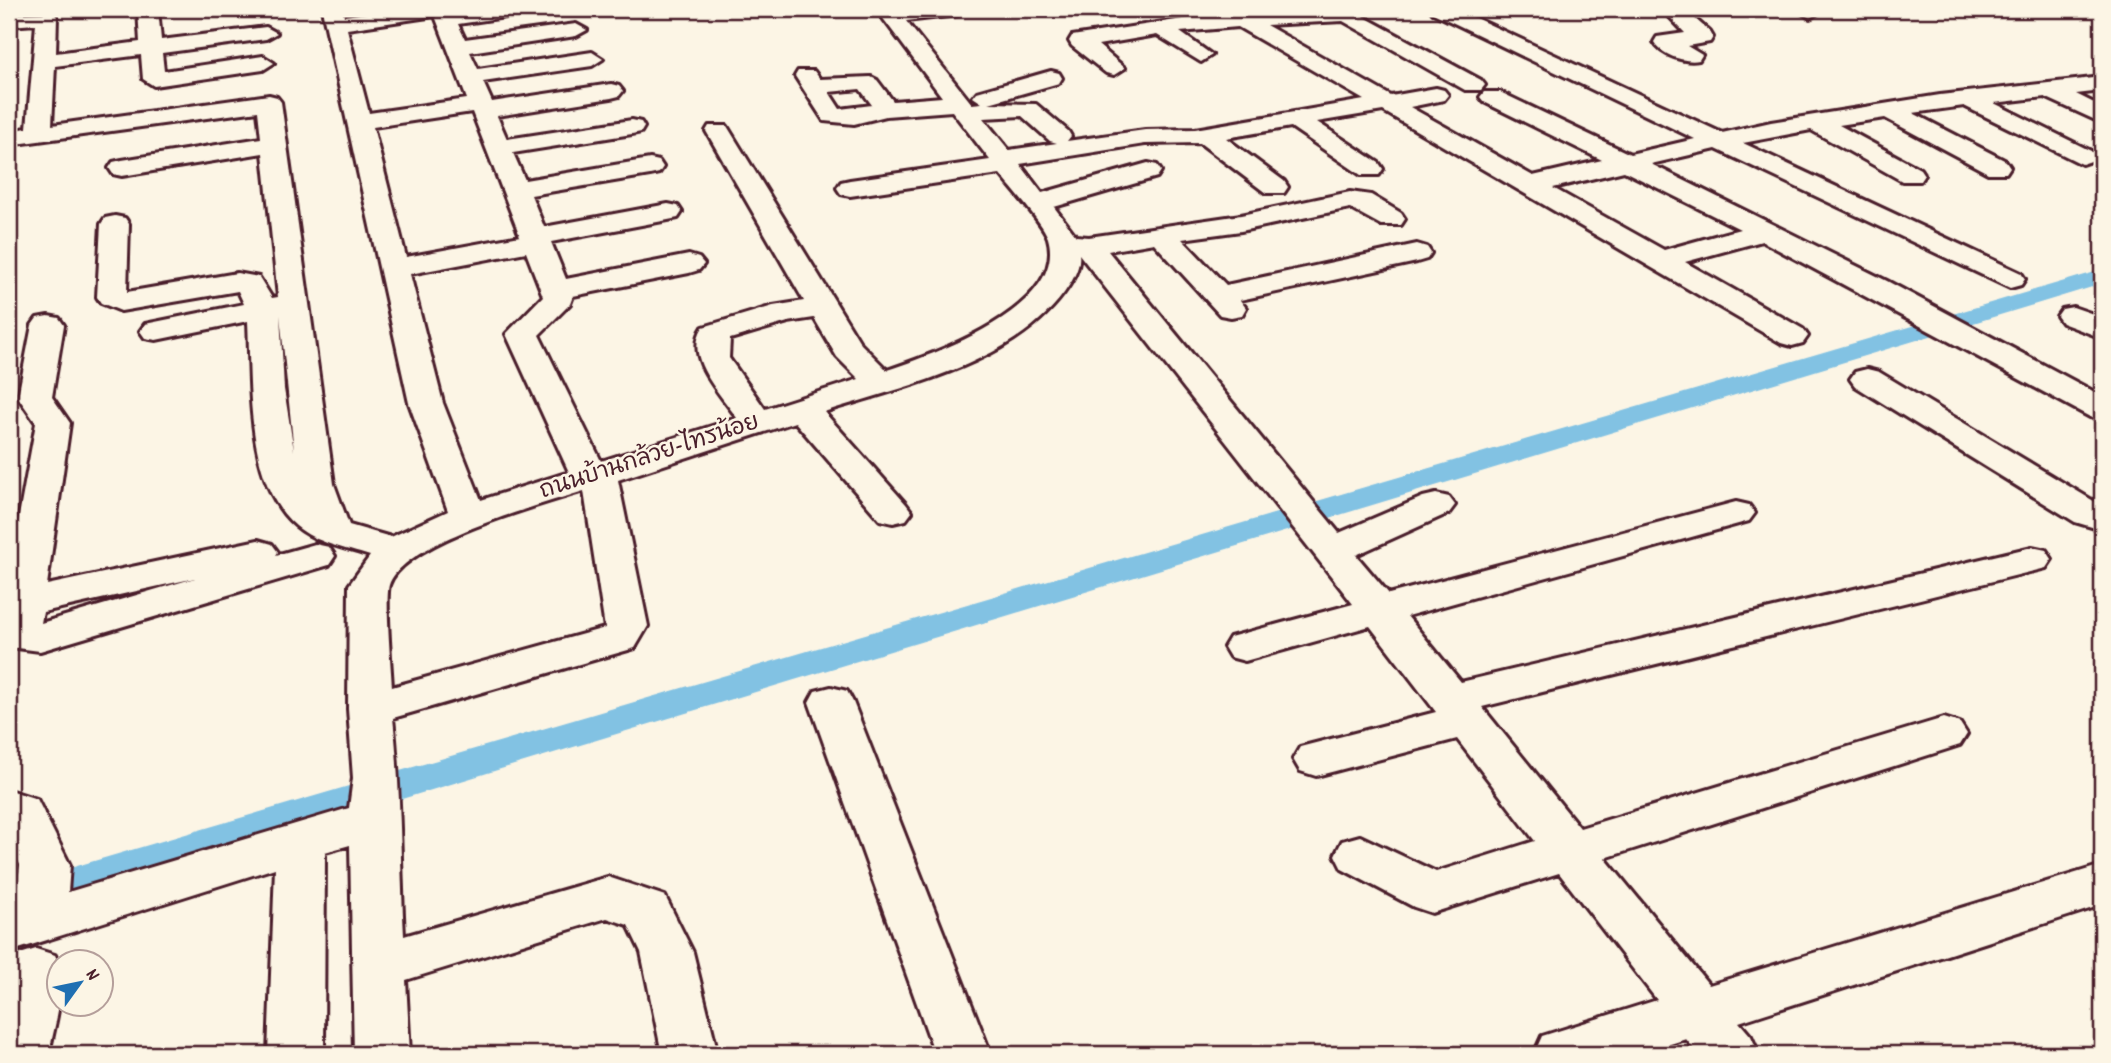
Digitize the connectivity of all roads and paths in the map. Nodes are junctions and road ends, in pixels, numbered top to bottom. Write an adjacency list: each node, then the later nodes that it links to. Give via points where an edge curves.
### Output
1 (148, 9): 21 (street)
2 (519, 9): 7 (street)
3 (958, 9): 8 (street)
4 (1177, 9): 13 (street)
5 (1440, 9): 16 (street)
6 (1672, 9): 23 (street, via 1702,37 1666,45)
7 (443, 12): 9 (street); 20 (street)
8 (889, 12): 37 (street)
9 (334, 16): 43 (street)
10 (1240, 19): 13 (street); 19 (street, via 1340,14); 36 (street)
11 (9, 20): 25 (street, via 47,17)
12 (1090, 22): 18 (street)
13 (1196, 23): 14 (street)
14 (1160, 28): 18 (street); 22 (street)
15 (576, 30): 20 (street)
16 (1486, 31): 19 (street); 51 (street)
17 (266, 33): 21 (street)
18 (1109, 35): 27 (street, via 1079,42)
19 (1402, 46): 33 (street)
20 (457, 47): 34 (street)
21 (151, 48): 25 (street); 29 (street)
22 (1201, 55)
23 (1691, 55)
24 (592, 59): 34 (street)
25 (45, 61): 47 (street)
26 (263, 62): 29 (street)
27 (1114, 68)
28 (1051, 78): 37 (street)
29 (154, 79): 40 (street)
30 (2102, 84): 31 (street)
31 (2049, 90): 35 (street); 41 (street)
32 (611, 91): 34 (street)
33 (1482, 91): 36 (street, via 1482,103 1453,103 1436,95); 55 (street)
34 (478, 97): 43 (street); 53 (street)
35 (1967, 99): 39 (street); 54 (street)
36 (1385, 103): 42 (street); 63 (street)
37 (961, 107): 38 (street); 49 (street, via 1028,109); 56 (street)
38 (886, 109): 38 (street, via 854,117 833,116 810,81 863,82)
39 (1888, 110): 44 (street); 58 (street)
40 (157, 116): 47 (street); 52 (street, via 267,101)
41 (2102, 116)
42 (1294, 118): 48 (street); 60 (street)
43 (359, 121): 78 (street)
44 (1815, 122): 51 (street); 62 (street)
45 (632, 127): 53 (street)
46 (718, 131): 82 (street)
47 (39, 133): 50 (street)
48 (1200, 135): 56 (street, via 1165,148); 64 (street)
49 (1059, 136)
50 (9, 138)
51 (1721, 141): 55 (street); 79 (street)
52 (274, 144): 59 (street); 81 (street)
53 (498, 148): 66 (street)
54 (2082, 156)
55 (1631, 163): 63 (street); 71 (street)
56 (1008, 165): 65 (street); 67 (street)
57 (650, 167): 66 (street)
58 (1997, 167)
59 (122, 168)
60 (1370, 169)
61 (1148, 171): 67 (street)
62 (1911, 175)
63 (1530, 185): 76 (street)
64 (1275, 187)
65 (850, 188)
66 (515, 190): 73 (street)
67 (1038, 203): 74 (street)
68 (668, 212): 73 (street)
69 (1391, 219): 72 (street, via 1361,201 1350,200 1241,223)
70 (115, 224): 81 (street, via 112,297 121,302 237,282 248,283)
71 (1765, 231): 76 (street); 90 (street, via 2022,368)
72 (1161, 233): 74 (street); 75 (street, via 1226,302)
73 (535, 239): 78 (street); 80 (street)
74 (1077, 245): 89 (street, ถนนบ้านกล้วย-ไทรน้อย, via 1060,277 1030,312 969,350); 99 (street)
75 (1417, 253)
76 (1662, 260): 87 (street)
77 (689, 264): 80 (street)
78 (394, 268): 97 (street, via 426,403)
79 (2010, 279)
80 (555, 290): 93 (street, via 559,298 522,334)
81 (277, 307): 86 (street); 100 (street, via 274,438 286,484)
82 (821, 308): 89 (street, via 848,350); 92 (street, via 784,313 714,334 713,358)
83 (2073, 316): 85 (street)
84 (48, 325): 100 (street, via 35,397 53,423 29,556 19,630 23,637 248,578)
85 (2102, 329)
86 (156, 331)
87 (1792, 336)
88 (1867, 379): 98 (street)
89 (882, 383): 91 (street, ถนนบ้านกล้วย-ไทรน้อย)
90 (2095, 400)
91 (802, 409): 92 (street, ถนนบ้านกล้วย-ไทรน้อย); 95 (street)
92 (758, 424): 93 (street, ถนนบ้านกล้วย-ไทรน้อย)
93 (595, 475): 97 (street, ถนนบ้านกล้วย-ไทรน้อย); 106 (street, via 628,626 620,638)
94 (1436, 505): 99 (street)
95 (893, 512)
96 (1736, 513): 103 (street)
97 (469, 516): 101 (street, ถนนบ้านกล้วย-ไทรน้อย)
98 (2102, 519)
99 (1310, 520): 103 (street)
100 (323, 544): 101 (street)
101 (390, 555): 106 (street, via 369,585)
102 (2032, 559): 107 (street)
103 (1381, 609): 104 (street); 107 (street)
104 (1245, 647)
105 (831, 702): 123 (street)
106 (370, 709): 110 (street)
107 (1461, 710): 109 (street); 113 (street)
108 (1944, 734): 113 (street)
109 (1316, 759)
110 (374, 803): 112 (street); 117 (street)
111 (9, 808): 116 (street, via 20,812)
112 (301, 841): 116 (street); 120 (street)
113 (1567, 850): 114 (street, via 1432,893); 118 (street)
114 (1360, 855)
115 (2102, 885): 118 (street)
116 (34, 920): 119 (street)
117 (378, 966): 121 (street); 122 (street, via 608,897 647,911 667,952)
118 (1697, 1012): 124 (street); 125 (street)
119 (21, 1054)
120 (296, 1054)
121 (382, 1054)
122 (690, 1054)
123 (964, 1054)
124 (1562, 1054)
125 (1731, 1054)

